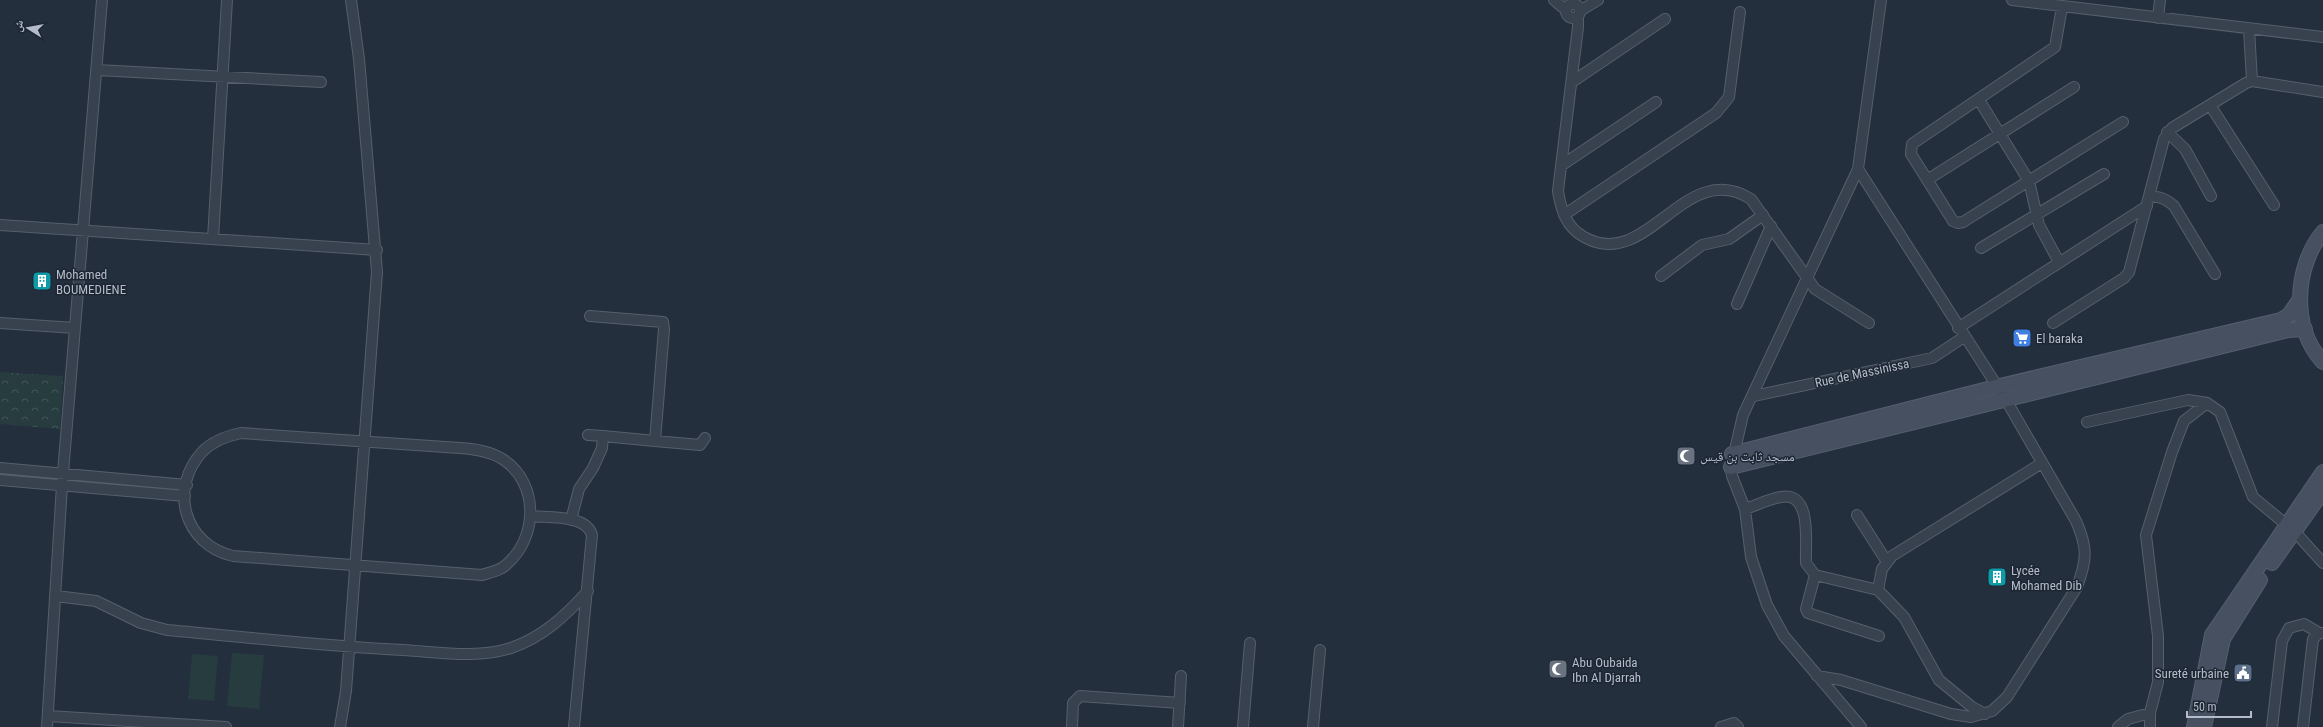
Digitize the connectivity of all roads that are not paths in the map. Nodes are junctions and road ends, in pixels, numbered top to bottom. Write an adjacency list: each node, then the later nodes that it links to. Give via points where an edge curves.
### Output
1 (102, 0): 16 (street)
2 (227, 0): 17 (street)
3 (351, 0): 46 (street, via 360,67)
4 (1554, 0): 11 (street, via 1562,7 1575,5)
5 (1598, 0): 11 (street)
6 (1881, 0): 30 (street)
7 (2012, 0): 9 (street)
8 (2160, 0): 13 (street)
9 (2062, 7): 13 (street); 23 (street, via 2055,47)
10 (1740, 12): 38 (street, via 1731,89 1725,104 1716,113)
11 (1579, 14): 19 (street)
12 (1664, 18): 19 (street)
13 (2158, 18): 14 (street)
14 (2249, 29): 15 (street); 20 (street)
15 (2323, 37)
16 (97, 70): 17 (street); 42 (street)
17 (223, 77): 18 (street); 44 (street)
18 (321, 82)
19 (1572, 82): 29 (street)
20 (2252, 82): 22 (street); 25 (street, via 2246,83)
21 (2074, 87): 28 (street)
22 (2323, 92)
23 (1979, 100): 28 (street); 32 (street, via 1912,144 1911,154)
24 (1656, 102): 29 (street)
25 (2210, 105): 27 (street); 36 (street)
26 (2123, 122): 33 (street)
27 (2167, 132): 34 (street, via 2185,149); 35 (street)
28 (2000, 134): 32 (street); 33 (street)
29 (1562, 166): 38 (street, via 1558,191)
30 (1858, 169): 50 (street); 58 (street)
31 (2104, 174): 39 (street)
32 (1927, 180): 33 (street, via 1953,221 1958,223)
33 (2029, 181): 39 (street)
34 (2211, 196)
35 (2148, 201): 47 (street); 48 (street, via 2158,196 2174,206); 56 (street, via 2131,266 2124,278)
36 (2274, 205)
37 (1763, 215): 38 (street, via 1751,199 1738,191 1722,188 1709,190 1695,196 1638,236 1616,245 1603,244 1579,234); 41 (street); 49 (street, via 1729,239 1702,245)
38 (1564, 216)
39 (2036, 217): 45 (street); 47 (street)
40 (0, 225): 42 (street)
41 (1771, 226): 50 (street); 52 (street)
42 (83, 231): 44 (street); 57 (street)
43 (2323, 232): 51 (main road, via 2316,241 2304,269)
44 (214, 239): 46 (street)
45 (1982, 248)
46 (377, 250): 70 (street, via 377,293)
47 (2059, 262): 58 (street)
48 (2215, 274)
49 (1661, 276)
50 (1806, 279): 55 (street, via 1825,297); 63 (street)
51 (2300, 299): 59 (main road); 62 (main road, via 2289,315 2281,320)
52 (1737, 304)
53 (590, 316): 71 (street, via 662,322 664,329)
54 (0, 323): 57 (street)
55 (1869, 323)
56 (2053, 323)
57 (76, 328): 76 (street)
58 (1958, 328): 60 (street)
59 (2305, 329): 61 (main road); 64 (main road, via 2288,330)
60 (1964, 337): 62 (street); 63 (street, Rue de Massinissa, via 1932,358)
61 (2323, 362)
62 (1996, 387): 64 (street); 72 (main road)
63 (1754, 396): 72 (street, via 1743,415)
64 (2006, 400): 72 (main road); 73 (street)
65 (2207, 403): 66 (street, via 2188,400); 86 (street, via 2220,412 2253,497); 104 (street, via 2184,421 2146,535 2158,636 2158,682)
66 (2087, 422)
67 (588, 435): 68 (street)
68 (603, 436): 71 (street); 85 (street, via 602,448 593,468 579,489)
69 (705, 438): 71 (street, via 700,444)
70 (365, 440): 79 (street, via 241,434 226,437 203,451 195,462); 84 (street, via 472,449 495,455 505,460 524,484 530,496); 89 (street)
71 (655, 441)
72 (1731, 460): 82 (street, via 1732,476)
73 (2042, 463): 87 (street, via 1892,556); 105 (street, via 2083,537 2086,554 2084,570 2077,587 2007,697)
74 (0, 468): 76 (street)
75 (2323, 472): 86 (main road)
76 (64, 474): 78 (street); 79 (street)
77 (0, 480): 78 (street)
78 (62, 485): 81 (street); 93 (street)
79 (187, 485): 81 (street)
80 (2323, 491): 86 (main road)
81 (185, 496): 89 (street, via 188,523 211,549 221,553 233,556)
82 (1745, 510): 90 (street, via 1782,496 1798,502 1805,513 1806,563); 100 (street, via 1751,557 1767,604 1784,636)
83 (1857, 515): 87 (street)
84 (531, 516): 85 (street); 89 (street, via 519,550 497,571 482,575 465,575)
85 (571, 520): 92 (street, via 586,526 592,534)
86 (2291, 529): 88 (street); 120 (main road, via 2212,636); 121 (main road, via 2223,639)
87 (1887, 562): 91 (street, via 1882,569)
88 (2323, 563)
89 (356, 564): 97 (street)
90 (1815, 574): 91 (street); 95 (street, via 1806,609 1808,613)
91 (1878, 590): 105 (street, via 1904,617 1940,680 1972,707)
92 (588, 591): 97 (street, via 565,616 546,631 510,648 468,654); 110 (street)
93 (56, 596): 97 (street, via 96,600 141,623 167,630); 106 (street)
94 (2321, 633): 122 (street, via 2304,624 2289,628 2286,633 2282,641); 123 (street, via 2313,640)
95 (1879, 636)
96 (1250, 643): 113 (street)
97 (350, 647): 109 (street)
98 (1320, 650): 114 (street)
99 (1181, 676): 103 (street)
100 (1817, 676): 101 (street); 102 (street)
101 (1841, 680): 102 (street); 105 (street, via 1951,714 1971,717)
102 (1835, 698): 117 (street)
103 (1180, 703): 111 (street, via 1080,696 1073,703); 112 (street)
104 (2150, 713): 118 (street, via 2128,719); 119 (street)
105 (1985, 714)
106 (48, 716): 107 (street); 108 (street)
107 (47, 727)
108 (226, 727)
109 (340, 727)
110 (574, 727)
111 (1072, 727)
112 (1178, 727)
113 (1243, 727)
114 (1313, 727)
115 (1721, 727): 116 (street, via 1734,723)
116 (1738, 727)
117 (1861, 727)
118 (2118, 727)
119 (2150, 727)
120 (2194, 727)
121 (2204, 727)
122 (2272, 727)
123 (2303, 727)

